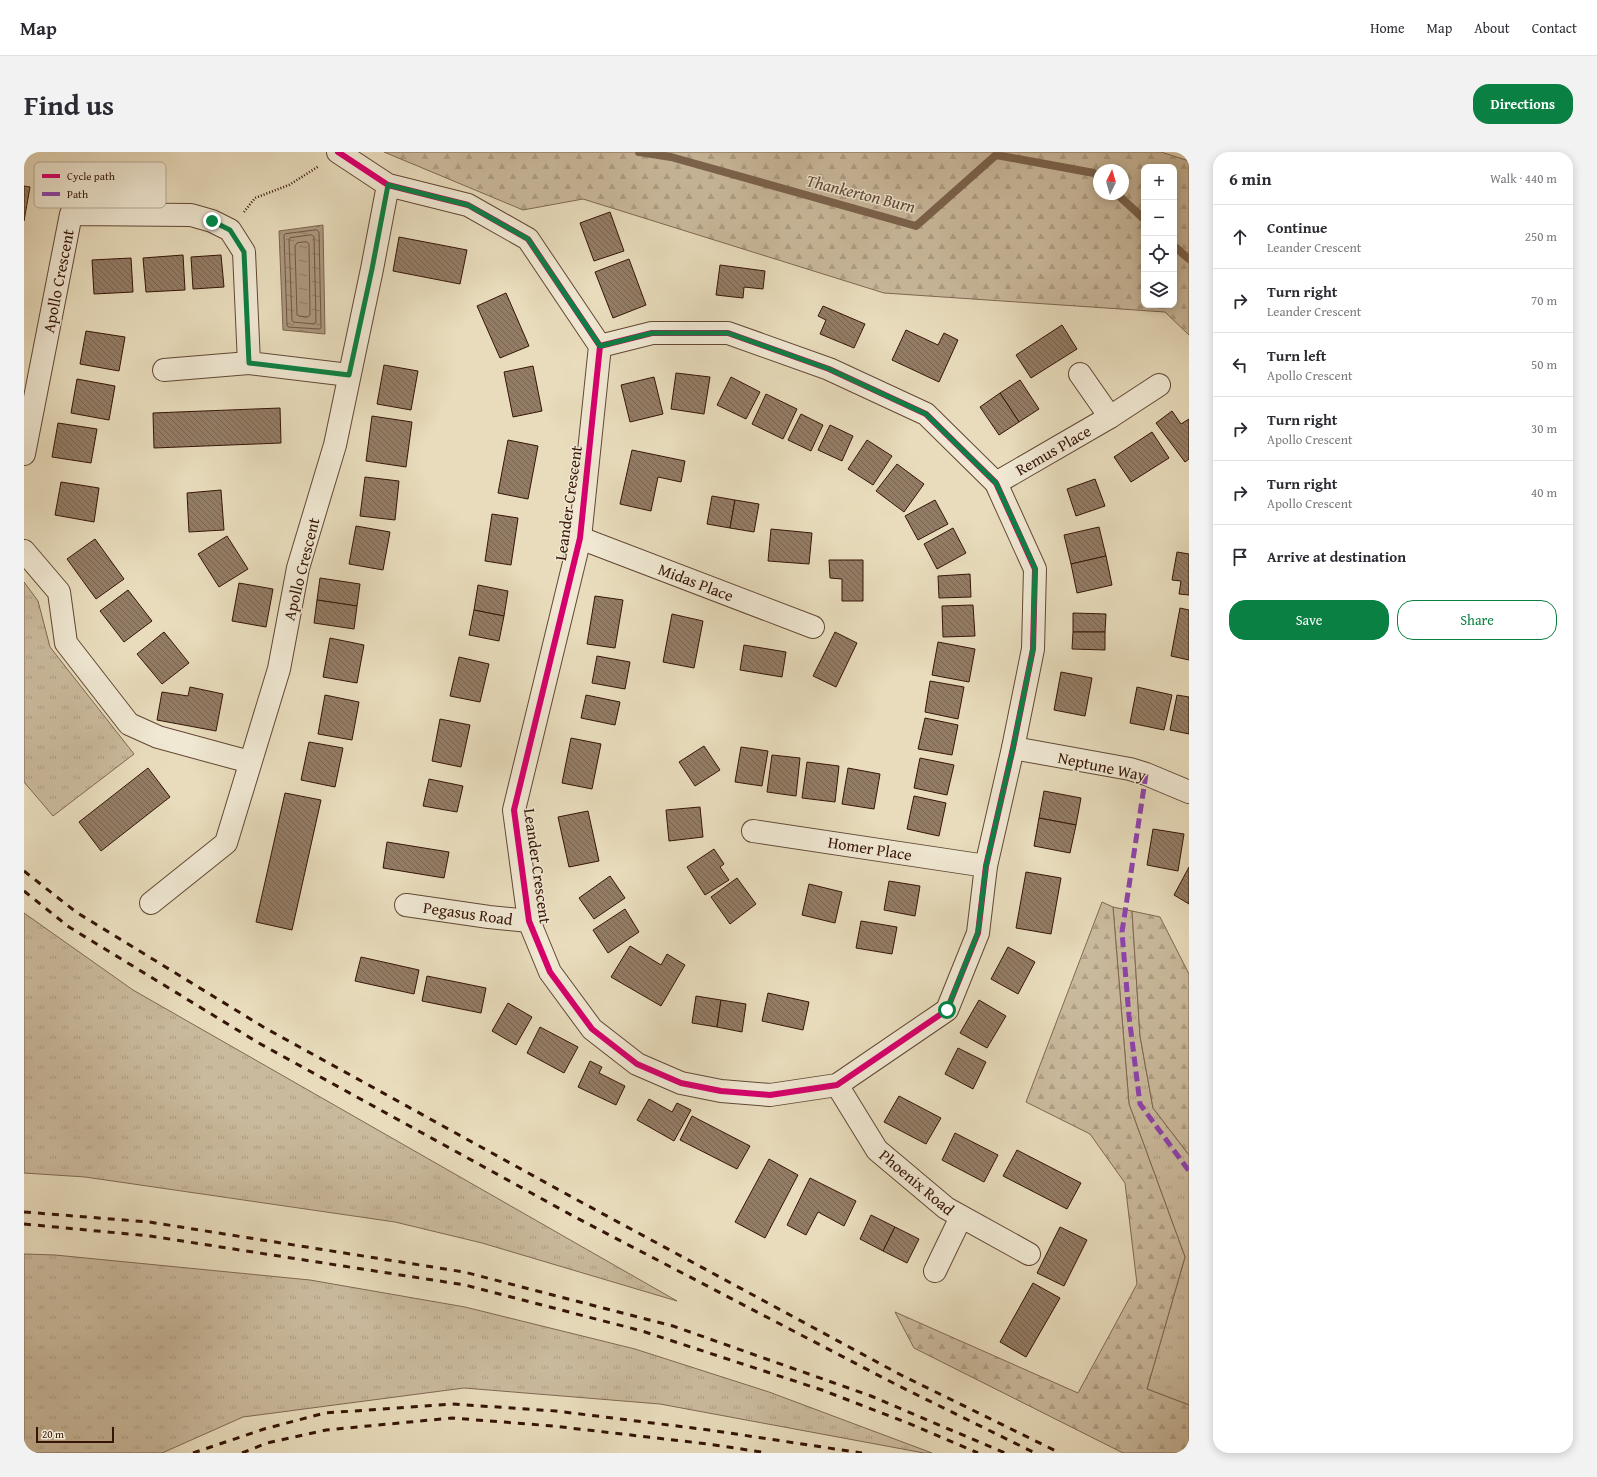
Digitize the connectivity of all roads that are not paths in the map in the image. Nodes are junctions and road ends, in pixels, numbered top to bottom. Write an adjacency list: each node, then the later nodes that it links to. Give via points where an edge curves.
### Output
1 (339, 152): 2 (street)
2 (388, 185): 3 (street, via 468,205 528,239); 7 (street, Apollo Crescent)
3 (600, 346): 11 (street, Leander Crescent, via 652,333 728,333 829,369 926,414); 12 (street, Leander Crescent)
4 (249, 363): 5 (street); 7 (street); 10 (street, Apollo Crescent, via 244,252 230,230 191,215 71,214)
5 (164, 370)
6 (1080, 374): 9 (street, Remus Place)
7 (349, 375): 16 (street, Apollo Crescent, via 335,445 298,568 278,669)
8 (1159, 385): 9 (street, Remus Place)
9 (1110, 417): 11 (street, Remus Place)
10 (24, 454)
11 (996, 483): 15 (street, Leander Crescent, via 1035,568 1033,649)
12 (580, 538): 14 (street, Midas Place); 22 (street, Leander Crescent, via 514,810)
13 (24, 551): 16 (street, via 59,592 66,643 129,724 158,737)
14 (813, 627)
15 (1013, 748): 17 (street, Neptune Way, via 1130,769); 19 (street, Leander Crescent)
16 (250, 762): 20 (street, Apollo Crescent, via 226,843)
17 (1189, 792)
18 (753, 830): 19 (street, Homer Place)
19 (986, 866): 23 (street, Leander Crescent, via 978,932 947,1010)
20 (151, 903)
21 (406, 905): 22 (street, Pegasus Road)
22 (529, 921): 23 (street, Leander Crescent, via 550,972 592,1029 637,1064 681,1083 721,1091 770,1095)
23 (837, 1085): 24 (street, Phoenix Road, via 877,1150 946,1208)
24 (961, 1217): 25 (street, Phoenix Road); 26 (street, Phoenix Road)
25 (1029, 1254)
26 (935, 1271)

